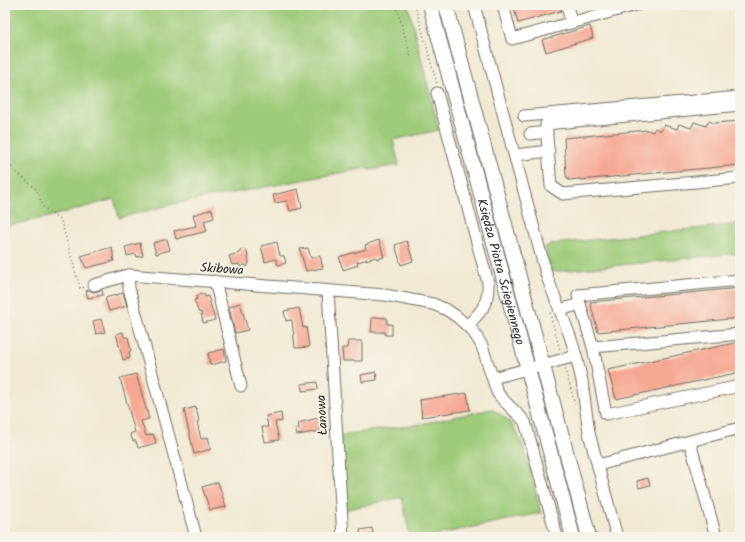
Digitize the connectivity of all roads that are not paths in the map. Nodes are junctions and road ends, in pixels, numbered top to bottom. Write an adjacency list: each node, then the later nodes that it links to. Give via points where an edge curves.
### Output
1 (430, 5): 30 (main road, Księdza Piotra Ściegiennego)
2 (446, 5): 29 (main road, Księdza Piotra Ściegiennego)
3 (474, 5): 12 (street)
4 (503, 5): 7 (street, via 512,39)
5 (567, 5): 7 (street)
6 (636, 5): 7 (street)
7 (571, 23)
8 (437, 93): 25 (street, via 488,283 486,303)
9 (740, 97): 11 (street)
10 (740, 105): 13 (street)
11 (524, 116): 12 (street); 13 (street)
12 (505, 118): 16 (street)
13 (546, 128): 14 (street); 15 (street)
14 (530, 134)
15 (549, 151): 16 (street); 17 (street, via 552,186 563,194)
16 (515, 155): 24 (street, via 547,277)
17 (740, 178)
18 (128, 275): 20 (street, Skibowa); 21 (street); 37 (street, via 129,288)
19 (740, 280): 23 (street, via 578,295)
20 (215, 282): 22 (street, Skibowa); 32 (street)
21 (94, 285)
22 (328, 291): 25 (street, Skibowa, via 385,295 433,304 447,310); 38 (street, Łanowa)
23 (580, 304): 24 (street); 27 (street)
24 (560, 310): 28 (street)
25 (467, 326): 31 (street, Skibowa, via 482,346)
26 (740, 334): 27 (street)
27 (593, 347): 33 (street, via 606,414)
28 (576, 356): 29 (street); 36 (street, via 589,433)
29 (543, 365): 30 (street); 41 (main road, Księdza Piotra Ściegiennego)
30 (528, 369): 31 (street); 40 (main road, Księdza Piotra Ściegiennego)
31 (494, 378): 39 (street, Skibowa, via 494,385 500,397 525,422)
32 (241, 386)
33 (740, 386)
34 (740, 428): 35 (street)
35 (690, 442): 36 (street); 43 (street)
36 (598, 466): 42 (street)
37 (196, 537)
38 (343, 537)
39 (557, 537)
40 (574, 537)
41 (590, 537)
42 (617, 537)
43 (716, 537)

